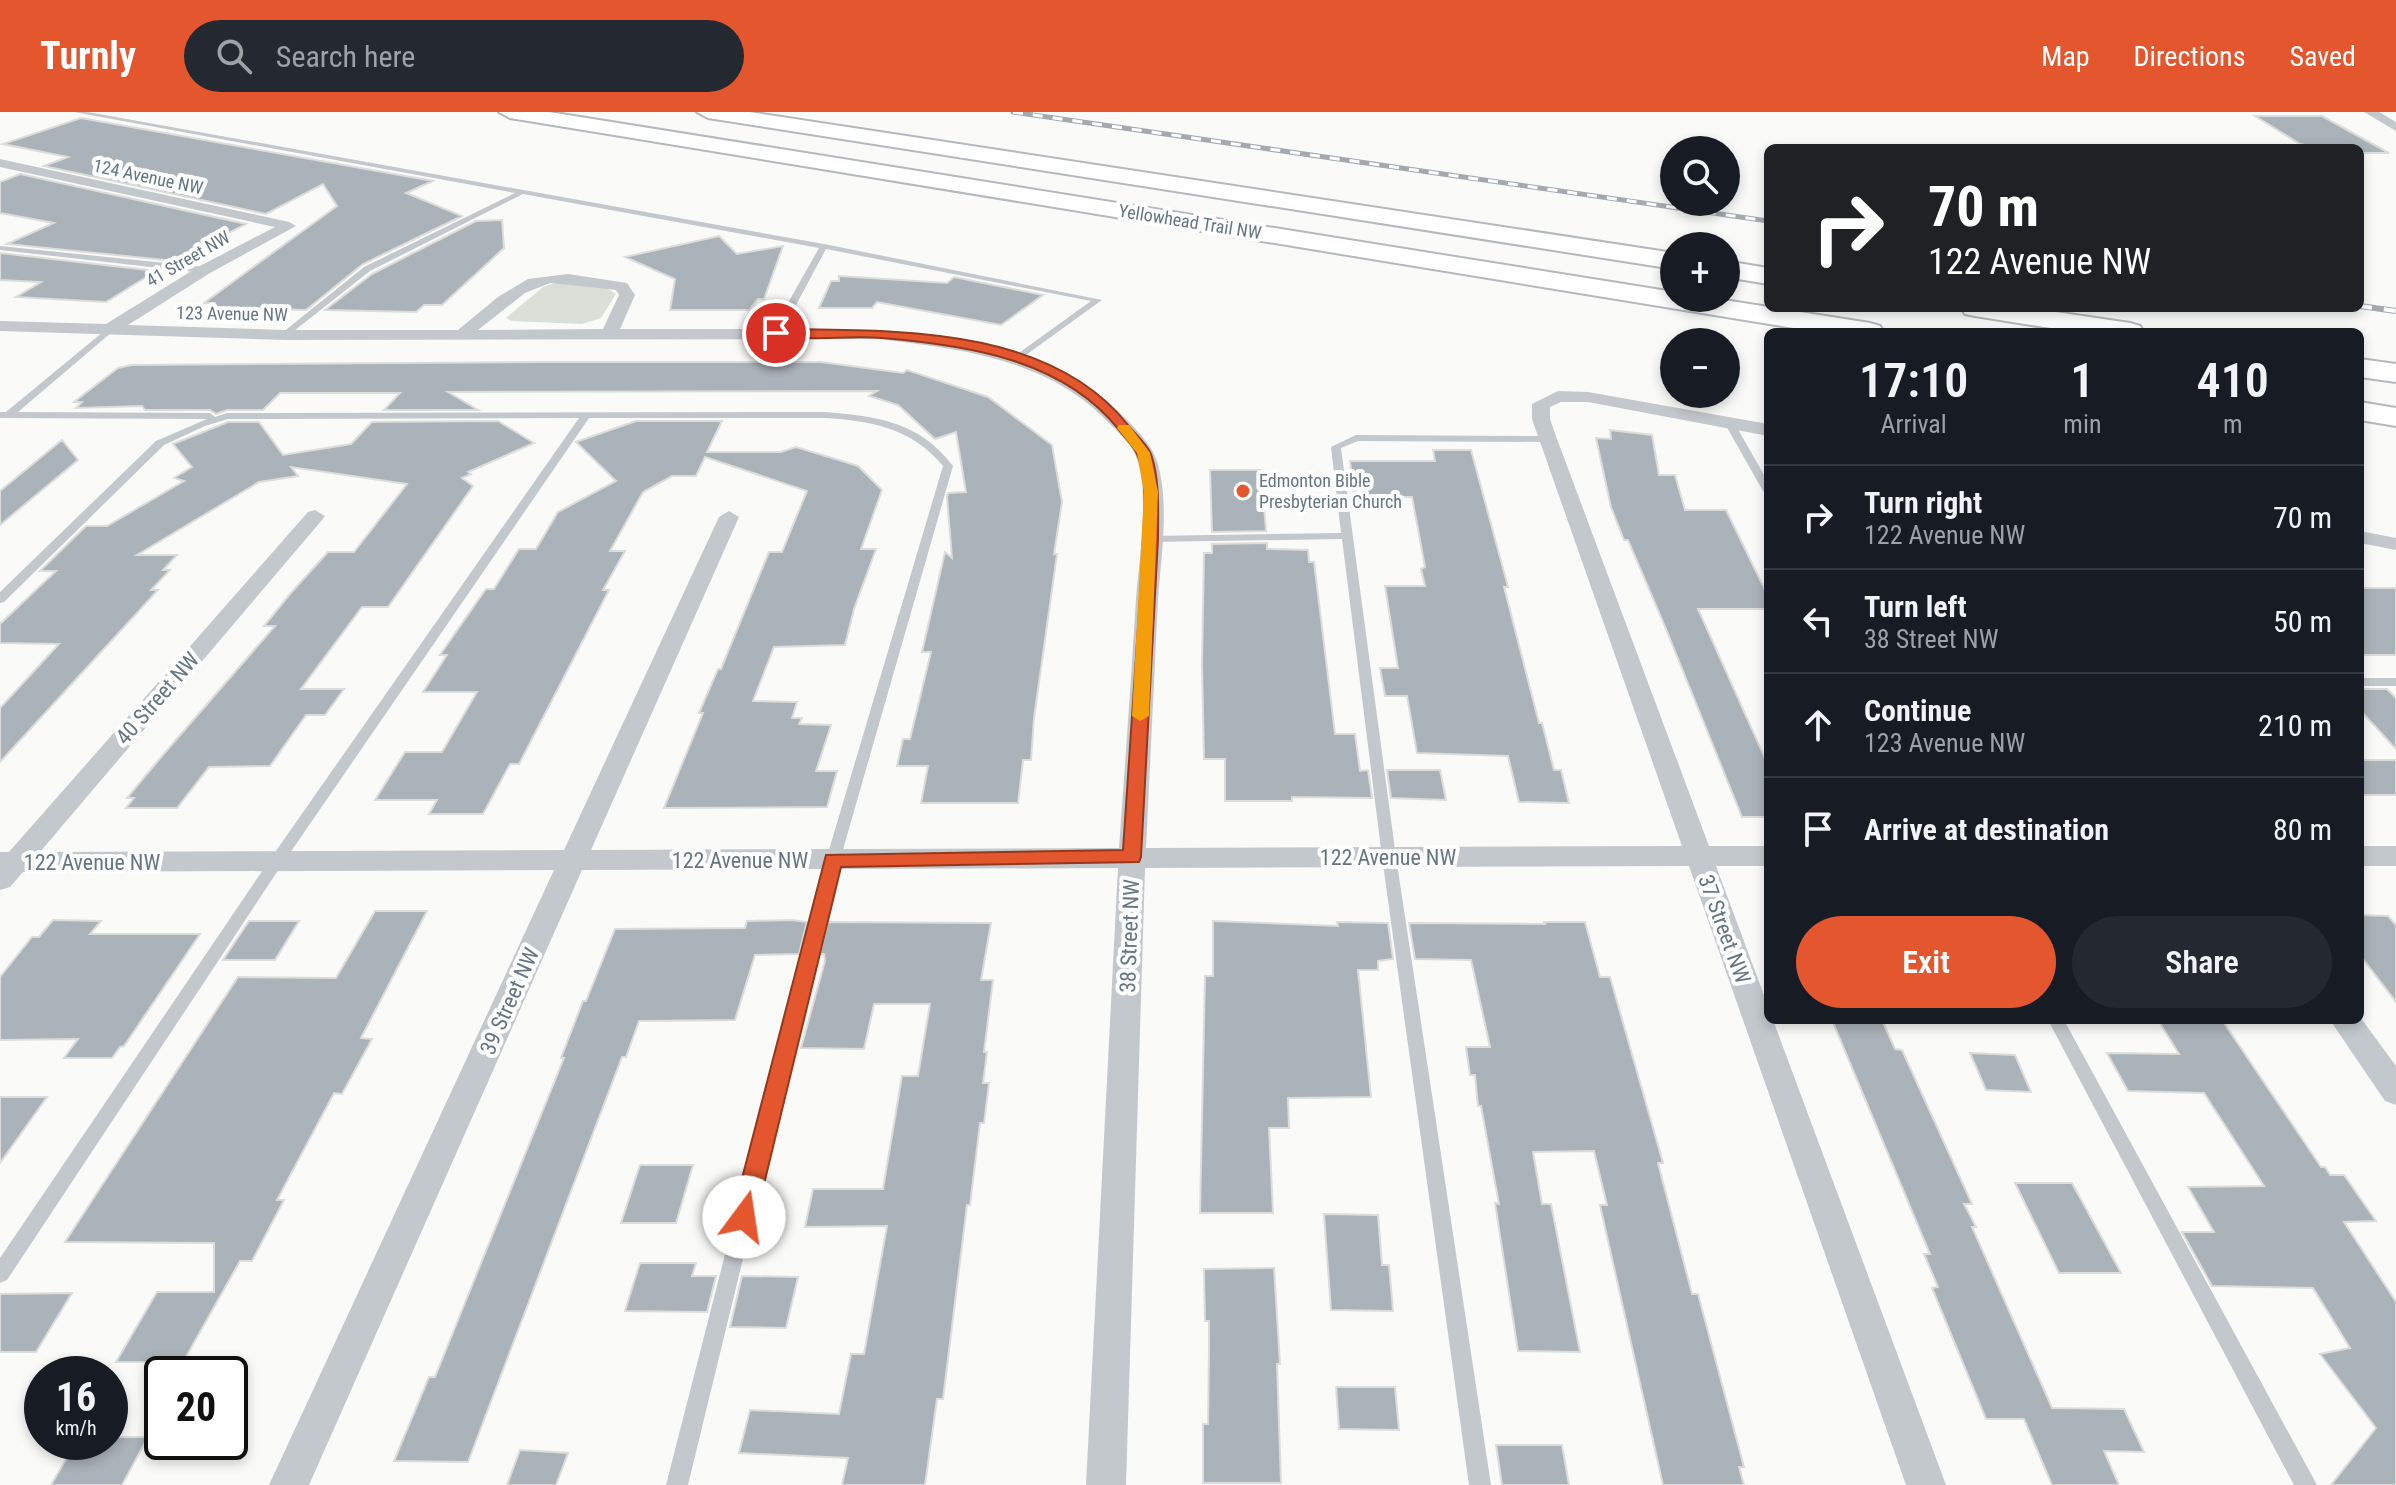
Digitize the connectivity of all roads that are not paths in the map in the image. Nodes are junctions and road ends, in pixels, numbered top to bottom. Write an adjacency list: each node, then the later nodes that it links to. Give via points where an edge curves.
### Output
1 (77, 112): 7 (lane)
2 (510, 112): 17 (highway, Yellowhead Trail NW)
3 (708, 112): 11 (highway, Yellowhead Trail NW)
4 (2370, 112): 5 (street)
5 (2396, 127)
6 (0, 163): 8 (street, 124 Avenue NW)
7 (521, 193): 9 (lane); 23 (lane, via 367,269)
8 (289, 226): 12 (street, 41 Street NW)
9 (824, 246): 20 (lane); 24 (lane, via 1098,300)
10 (0, 248): 12 (lane)
11 (1660, 259)
12 (204, 270): 19 (street, 41 Street NW)
13 (1740, 271): 14 (highway)
14 (1764, 275)
15 (2001, 312): 18 (highway)
16 (0, 326): 19 (street, 123 Avenue NW)
17 (1845, 328)
18 (2104, 328)
19 (109, 330): 23 (street, 123 Avenue NW); 28 (lane)
20 (776, 333): 22 (street, 123 Avenue NW); 24 (street, 123 Avenue NW, via 879,334)
21 (463, 334): 22 (street, 123 Avenue NW); 22 (street, via 516,288 541,278 568,276 621,286 627,295); 23 (street, 123 Avenue NW)
22 (609, 334)
23 (285, 335)
24 (1019, 357): 40 (street, 38 Street NW, via 1073,382 1113,414 1144,453)
25 (2364, 369): 26 (highway)
26 (2396, 373)
27 (2364, 412): 31 (highway)
28 (4, 415): 30 (lane)
29 (586, 415): 30 (lane); 51 (lane, via 856,417 928,443 948,466); 53 (lane)
30 (227, 416): 42 (lane, via 160,443)
31 (2396, 417)
32 (1730, 424): 33 (street, via 1558,396 1541,404); 34 (street); 35 (lane)
33 (1545, 429): 38 (lane, via 1356,438 1336,447); 45 (street, 37 Street NW)
34 (1764, 429)
35 (1764, 484)
36 (315, 516): 54 (street, 40 Street NW)
37 (729, 517): 52 (street, 39 Street NW)
38 (1346, 536): 40 (lane); 50 (lane)
39 (2364, 538): 41 (street)
40 (1151, 539): 49 (street, 38 Street NW)
41 (2396, 544)
42 (0, 599)
43 (2364, 682): 44 (lane)
44 (2396, 682)
45 (1699, 856): 46 (street, 122 Avenue NW); 50 (street, 122 Avenue NW); 64 (street, 37 Street NW)
46 (1764, 856)
47 (2364, 856): 48 (street)
48 (2396, 856)
49 (1132, 857): 50 (street, 122 Avenue NW); 51 (street, 122 Avenue NW); 62 (street, 38 Street NW)
50 (1389, 857): 63 (lane)
51 (833, 860): 52 (street, 122 Avenue NW); 61 (lane)
52 (572, 861): 53 (street, 122 Avenue NW); 60 (street, 39 Street NW)
53 (276, 862): 54 (street, 122 Avenue NW); 59 (lane)
54 (5, 868)
55 (2058, 1024): 65 (lane)
56 (2349, 1024): 57 (street)
57 (2385, 1059): 58 (street)
58 (2396, 1091)
59 (0, 1274)
60 (289, 1485)
61 (677, 1485)
62 (1106, 1485)
63 (1480, 1485)
64 (1926, 1485)
65 (2306, 1485)

